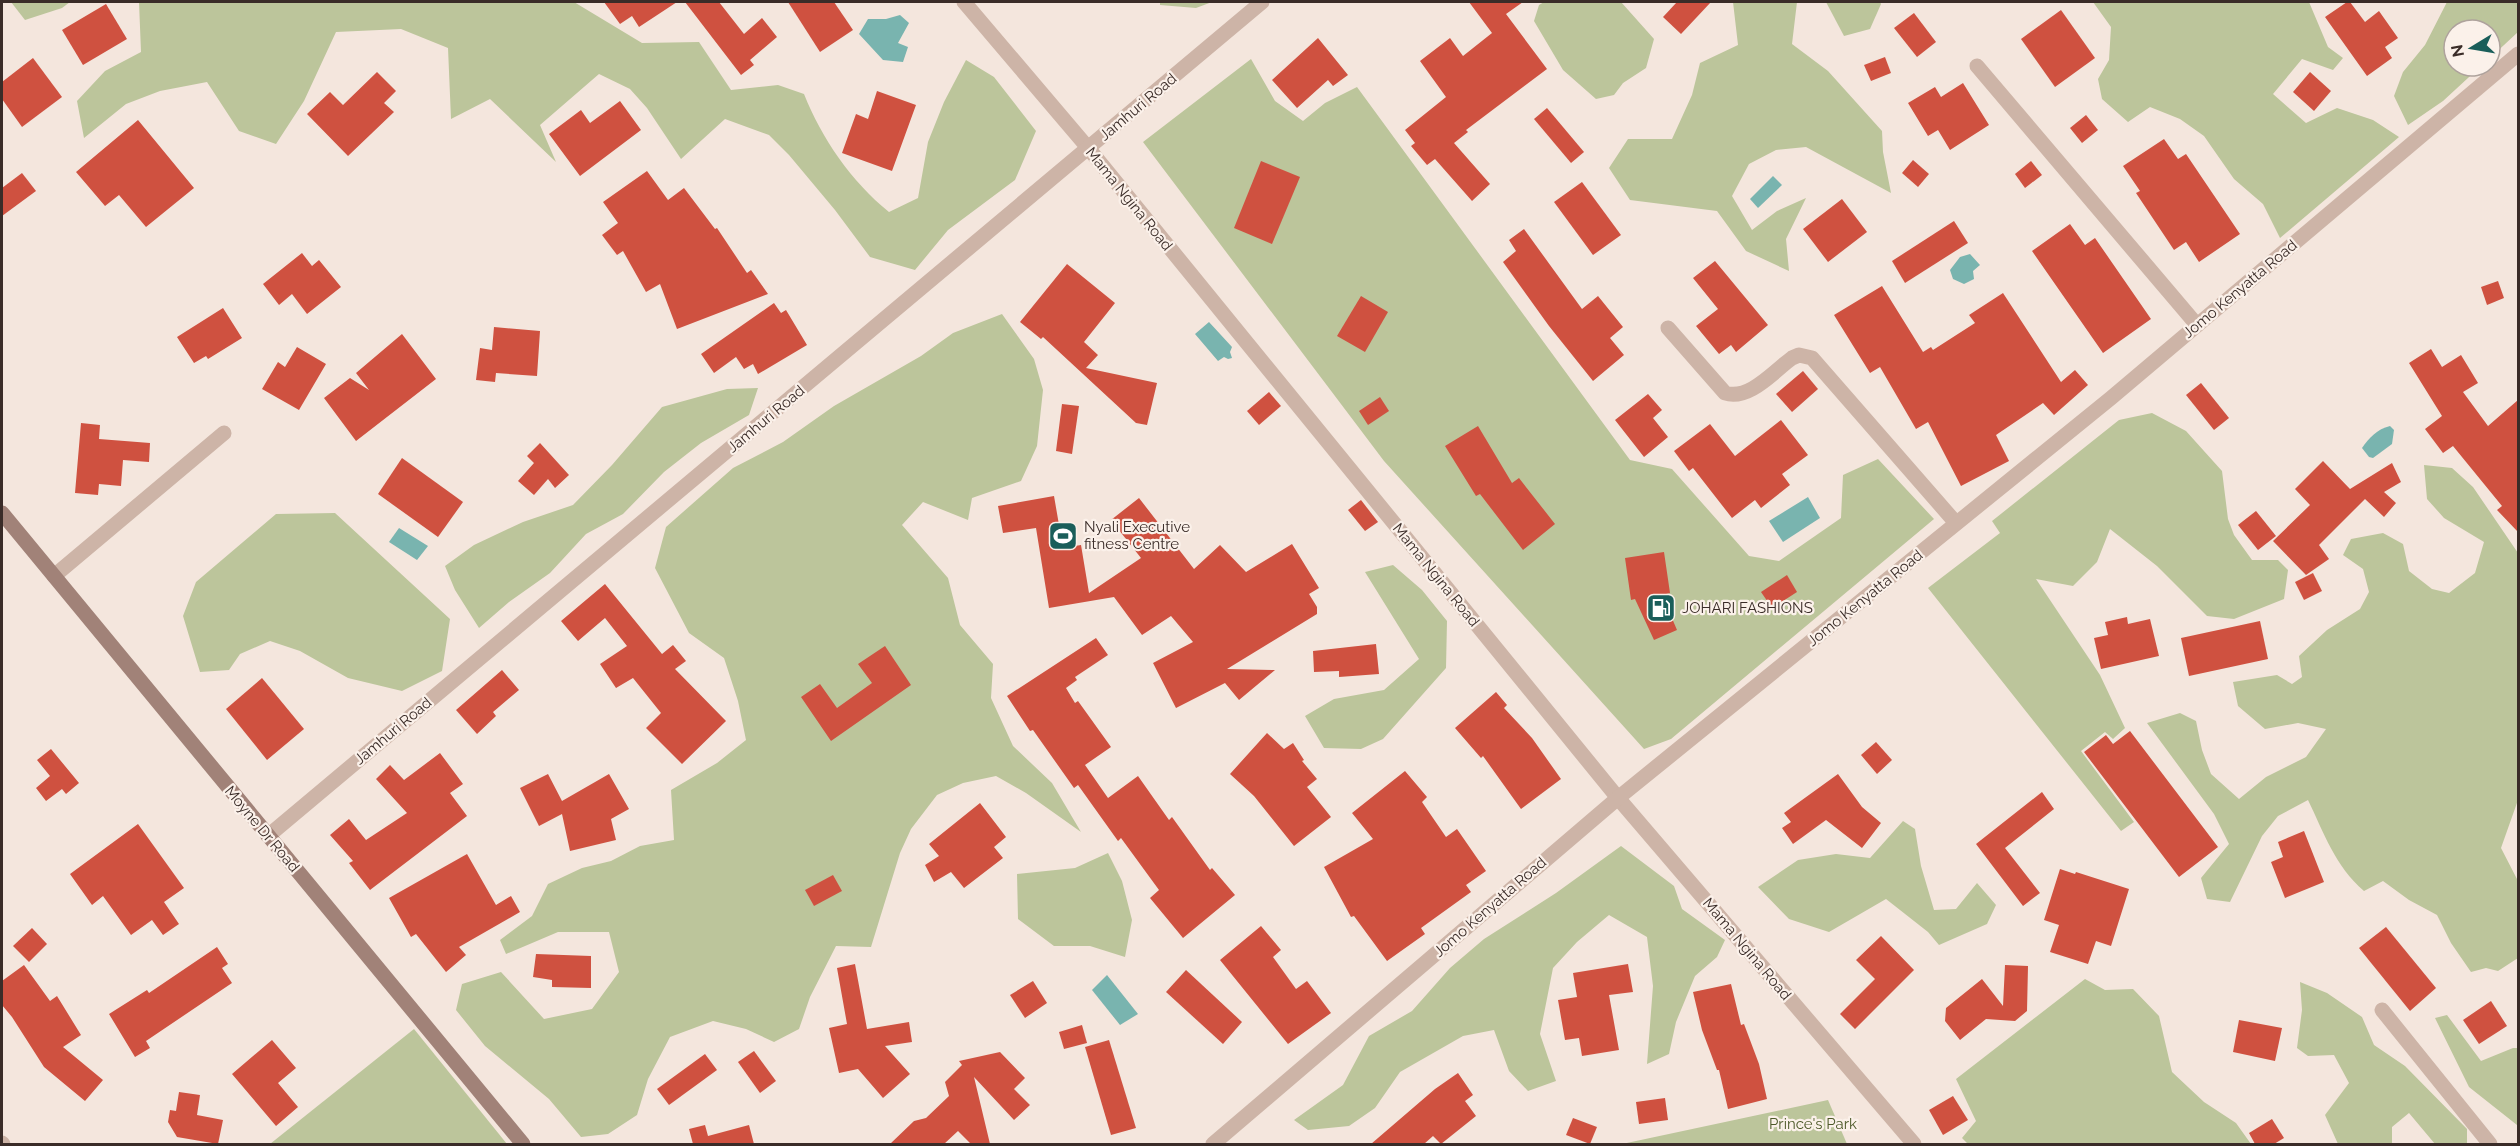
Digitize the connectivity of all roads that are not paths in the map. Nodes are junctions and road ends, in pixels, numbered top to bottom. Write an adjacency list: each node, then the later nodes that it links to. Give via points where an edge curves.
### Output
1 (964, 2): 5 (street, Mama Ngina Road)
2 (1262, 2): 5 (street, Jamhuri Road)
3 (2518, 54): 6 (street, Jomo Kenyatta Road)
4 (1977, 66): 6 (street)
5 (1089, 149): 12 (street, Mama Ngina Road); 13 (street, Jamhuri Road)
6 (2197, 325): 10 (street, Jomo Kenyatta Road)
7 (1668, 328): 10 (street, via 1725,393 1732,395 1746,392 1792,358 1812,358)
8 (224, 433): 11 (street)
9 (2, 513): 11 (main road, Moyne Dr Road)
10 (1956, 523): 12 (street, Jomo Kenyatta Road)
11 (54, 576): 13 (main road, Moyne Dr Road)
12 (1618, 798): 16 (street, Jomo Kenyatta Road); 17 (street, Mama Ngina Road)
13 (268, 836): 15 (main road, Moyne Dr Road)
14 (2382, 1010): 18 (street)
15 (523, 1144)
16 (1213, 1144)
17 (1914, 1144)
18 (2490, 1144)

